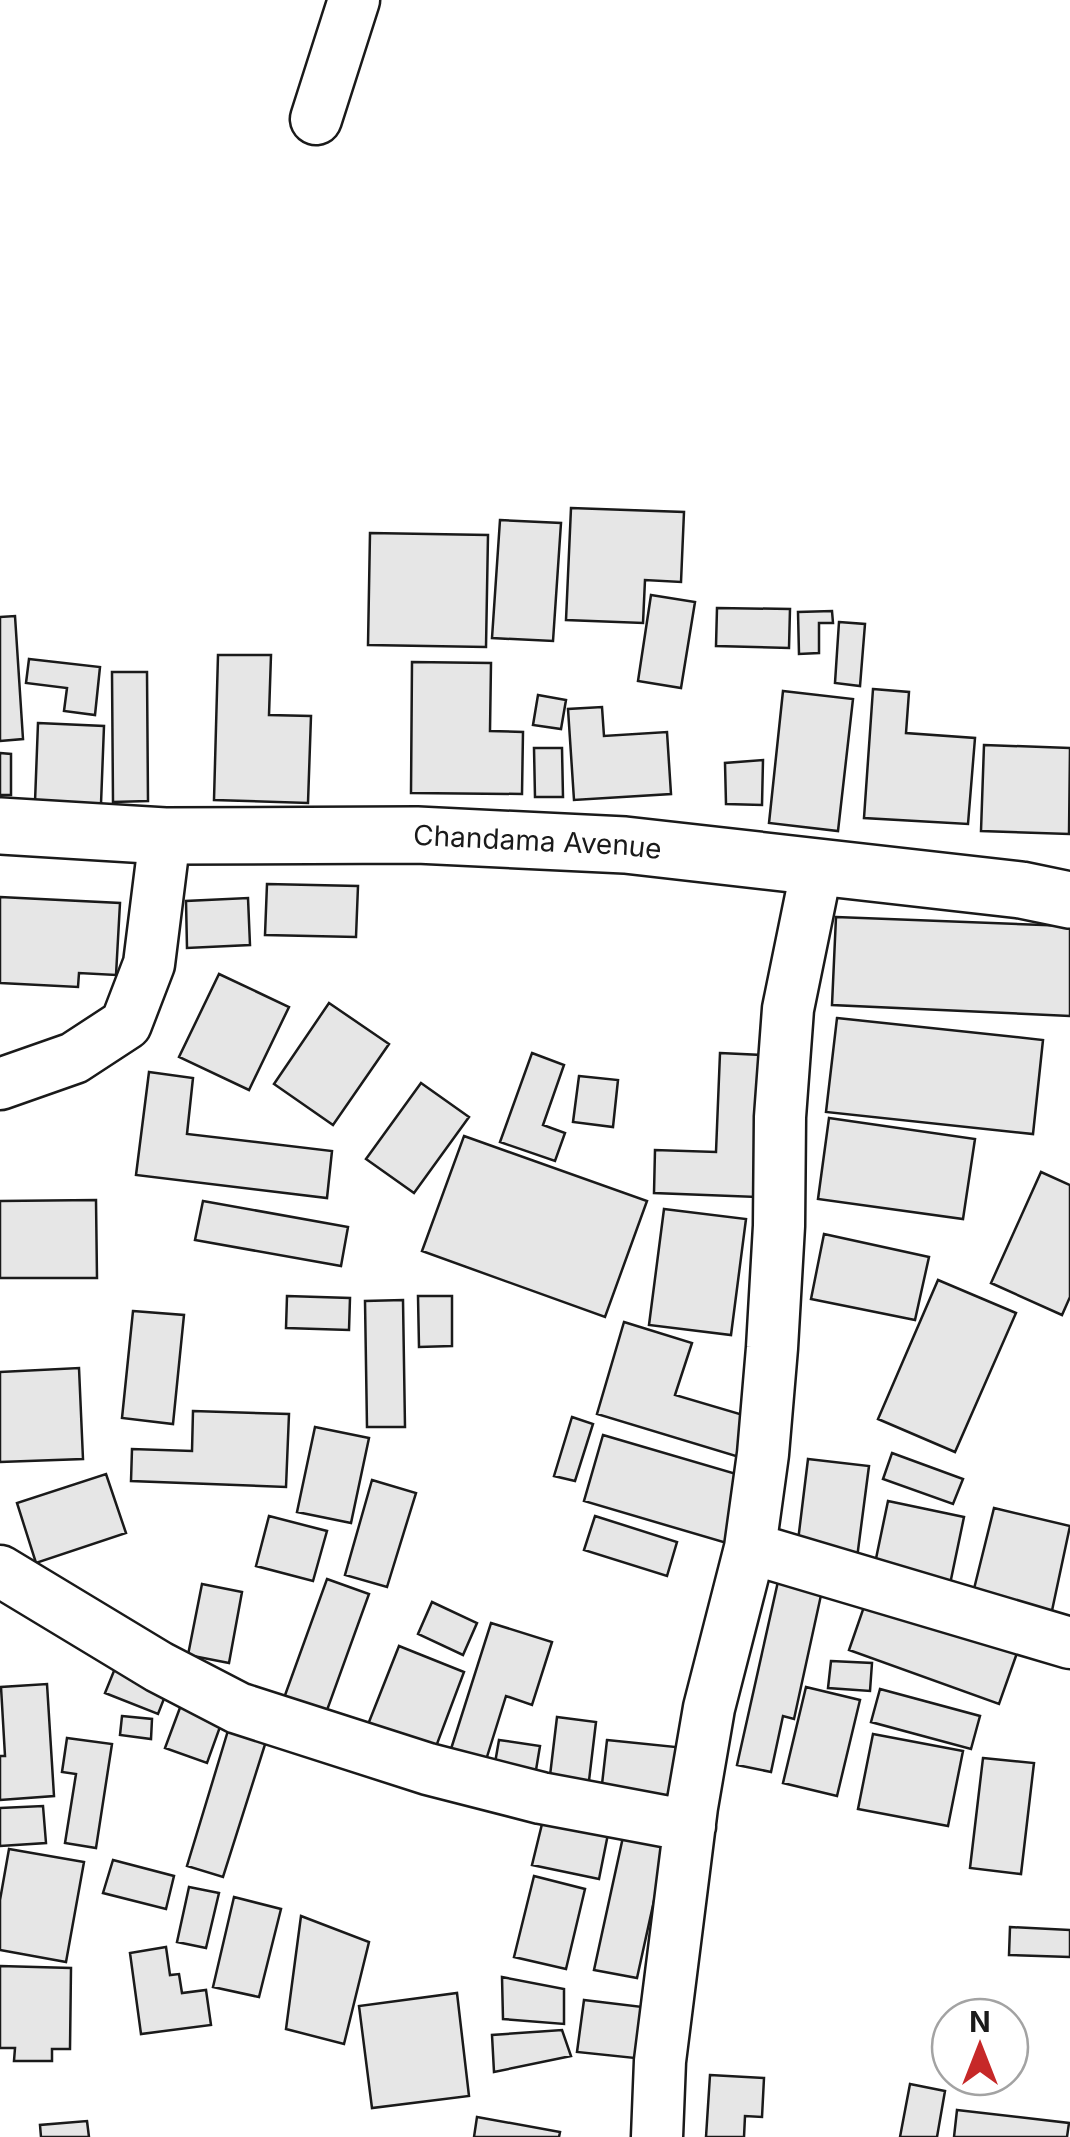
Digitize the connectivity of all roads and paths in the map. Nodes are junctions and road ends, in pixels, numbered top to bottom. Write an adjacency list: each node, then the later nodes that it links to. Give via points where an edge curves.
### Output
1 (354, 0): 2 (street)
2 (316, 119)
3 (0, 826): 4 (street, Chandama Avenue)
4 (165, 836): 5 (street, Chandama Avenue, via 436,836 625,845); 7 (street, via 148,964 126,1024 74,1058)
5 (816, 867): 6 (street, Chandama Avenue); 8 (street, via 788,1009 772,1348)
6 (1070, 900)
7 (0, 1084)
8 (750, 1548): 10 (street); 11 (street, via 708,1708)
9 (0, 1571): 11 (street, via 238,1708 428,1769)
10 (1070, 1642)
11 (690, 1826): 12 (street)
12 (656, 2137)

